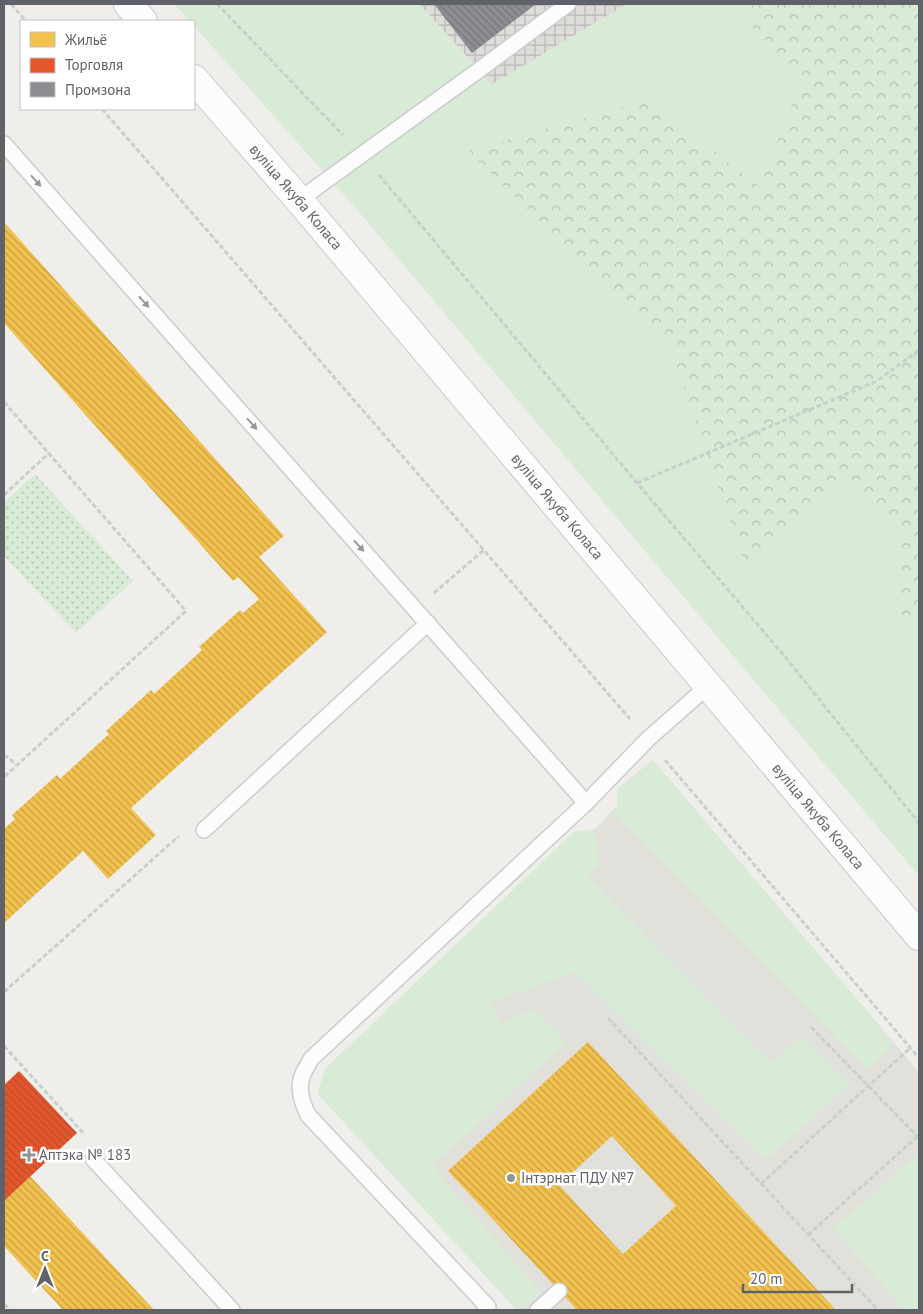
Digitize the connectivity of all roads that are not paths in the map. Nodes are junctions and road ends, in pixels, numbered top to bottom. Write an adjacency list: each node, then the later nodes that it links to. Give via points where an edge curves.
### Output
1 (128, 4): 3 (street)
2 (568, 4): 6 (lane)
3 (143, 20)
4 (195, 80): 6 (street, вуліца Якуба Коласа)
5 (4, 144): 7 (lane, one-way to 7)
6 (299, 200): 8 (street, вуліца Якуба Коласа)
7 (428, 622): 9 (lane); 10 (lane)
8 (708, 686): 9 (lane, via 648,739); 11 (street, вуліца Якуба Коласа)
9 (586, 802): 14 (lane, via 311,1059 302,1075 302,1103 308,1115)
10 (204, 830)
11 (919, 936)
12 (93, 1159): 15 (lane)
13 (559, 1291): 16 (lane)
14 (488, 1309)
15 (232, 1310)
16 (538, 1310)

